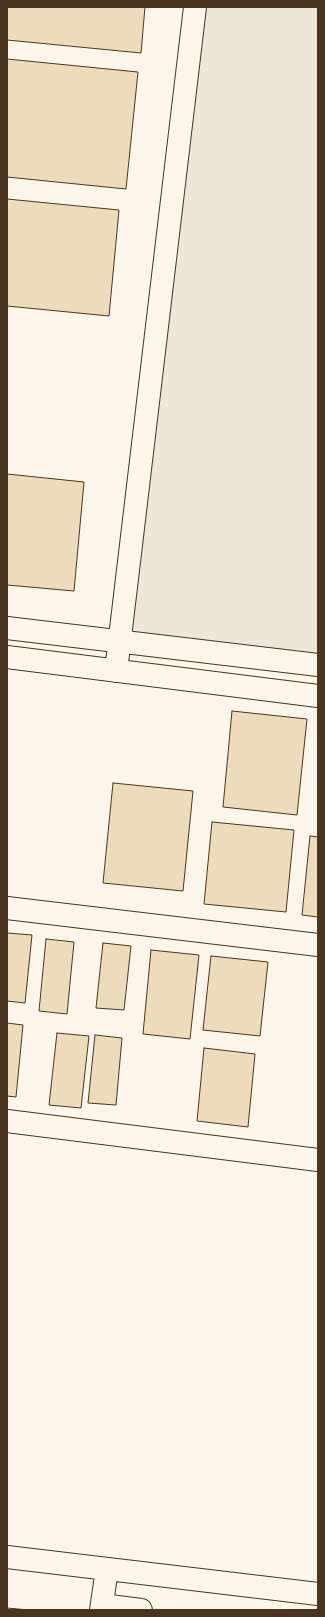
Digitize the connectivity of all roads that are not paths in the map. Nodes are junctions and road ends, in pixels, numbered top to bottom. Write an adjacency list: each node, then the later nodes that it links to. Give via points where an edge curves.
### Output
1 (195, 7): 3 (street)
2 (7, 628): 3 (street)
3 (120, 641): 5 (street); 6 (street)
4 (7, 657): 6 (street)
5 (318, 665)
6 (116, 671): 7 (street)
7 (318, 696)
8 (7, 908): 9 (street)
9 (318, 945)
10 (7, 1121): 11 (street)
11 (318, 1160)
12 (7, 1557): 13 (street)
13 (107, 1569): 14 (street); 15 (street)
14 (318, 1594)
15 (102, 1608): 16 (street)
16 (141, 1610)

